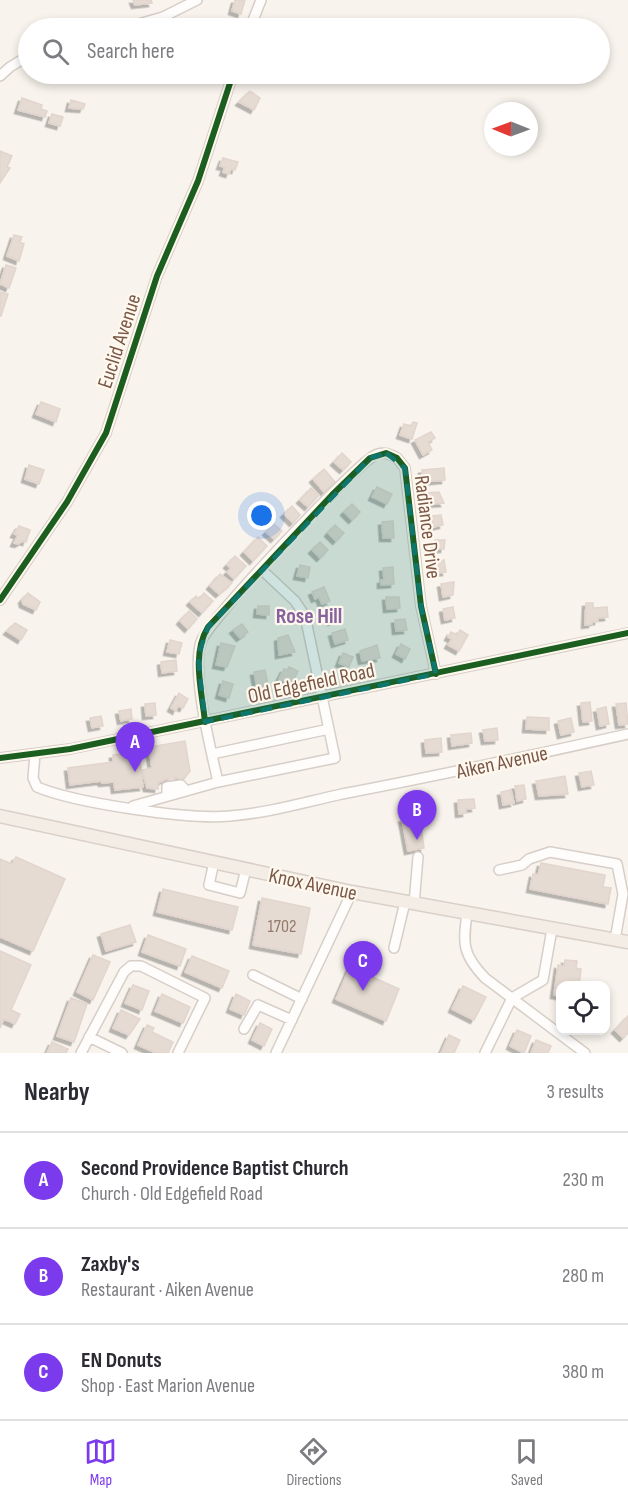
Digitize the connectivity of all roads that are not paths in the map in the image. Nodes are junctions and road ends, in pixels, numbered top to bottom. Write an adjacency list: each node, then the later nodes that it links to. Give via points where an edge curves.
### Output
1 (197, 0): 3 (street)
2 (261, 0): 4 (street)
3 (159, 18)
4 (254, 18)
5 (18, 63): 6 (street)
6 (0, 76)
7 (230, 84): 9 (street, Euclid Avenue, via 198,182 151,293 106,433 67,502)
8 (261, 569): 11 (street, Radiance Drive, via 370,458 386,453 398,458 405,468 422,606); 12 (street, via 305,616); 13 (street, Radiance Drive, via 208,627 201,641 198,656)
9 (0, 600)
10 (628, 633): 11 (street, Old Edgefield Road)
11 (436, 674): 12 (street, Old Edgefield Road)
12 (322, 698): 13 (street, Old Edgefield Road); 14 (street)
13 (205, 722): 16 (street, Old Edgefield Road); 17 (street, Radiance Drive)
14 (329, 729): 17 (street); 19 (street, via 336,758)
15 (628, 734): 20 (street, Aiken Avenue, via 232,816)
16 (35, 754): 18 (street, Old Edgefield Road); 20 (street, Aiken Avenue, via 33,778 37,787 53,794)
17 (212, 754): 19 (street, Radiance Drive)
18 (0, 758)
19 (218, 782): 20 (street)
20 (130, 807)
21 (0, 816): 23 (main road, Knox Avenue)
22 (418, 857): 27 (street)
23 (214, 862): 24 (main road, Knox Avenue); 24 (street, via 209,885 240,893)
24 (246, 869): 26 (main road, Knox Avenue)
25 (500, 870): 30 (street, via 550,852 617,864 623,894)
26 (352, 892): 27 (main road, Knox Avenue); 35 (street)
27 (410, 903): 28 (main road, Knox Avenue); 32 (street)
28 (467, 913): 29 (main road, Knox Avenue); 34 (street, via 467,957 485,978)
29 (552, 929): 30 (main road, Knox Avenue); 34 (street, via 543,980)
30 (615, 940): 31 (main road, Knox Avenue)
31 (628, 942)
32 (394, 948)
33 (253, 975): 35 (street)
34 (512, 998): 43 (street); 44 (street)
35 (302, 999): 36 (street)
36 (292, 1020): 37 (street, via 258,1005); 42 (street)
37 (244, 1029)
38 (89, 1037): 39 (street); 40 (street); 41 (street, via 124,972 131,966 141,966 205,998)
39 (81, 1053)
40 (122, 1053)
41 (178, 1053)
42 (276, 1053)
43 (485, 1053)
44 (585, 1053)

